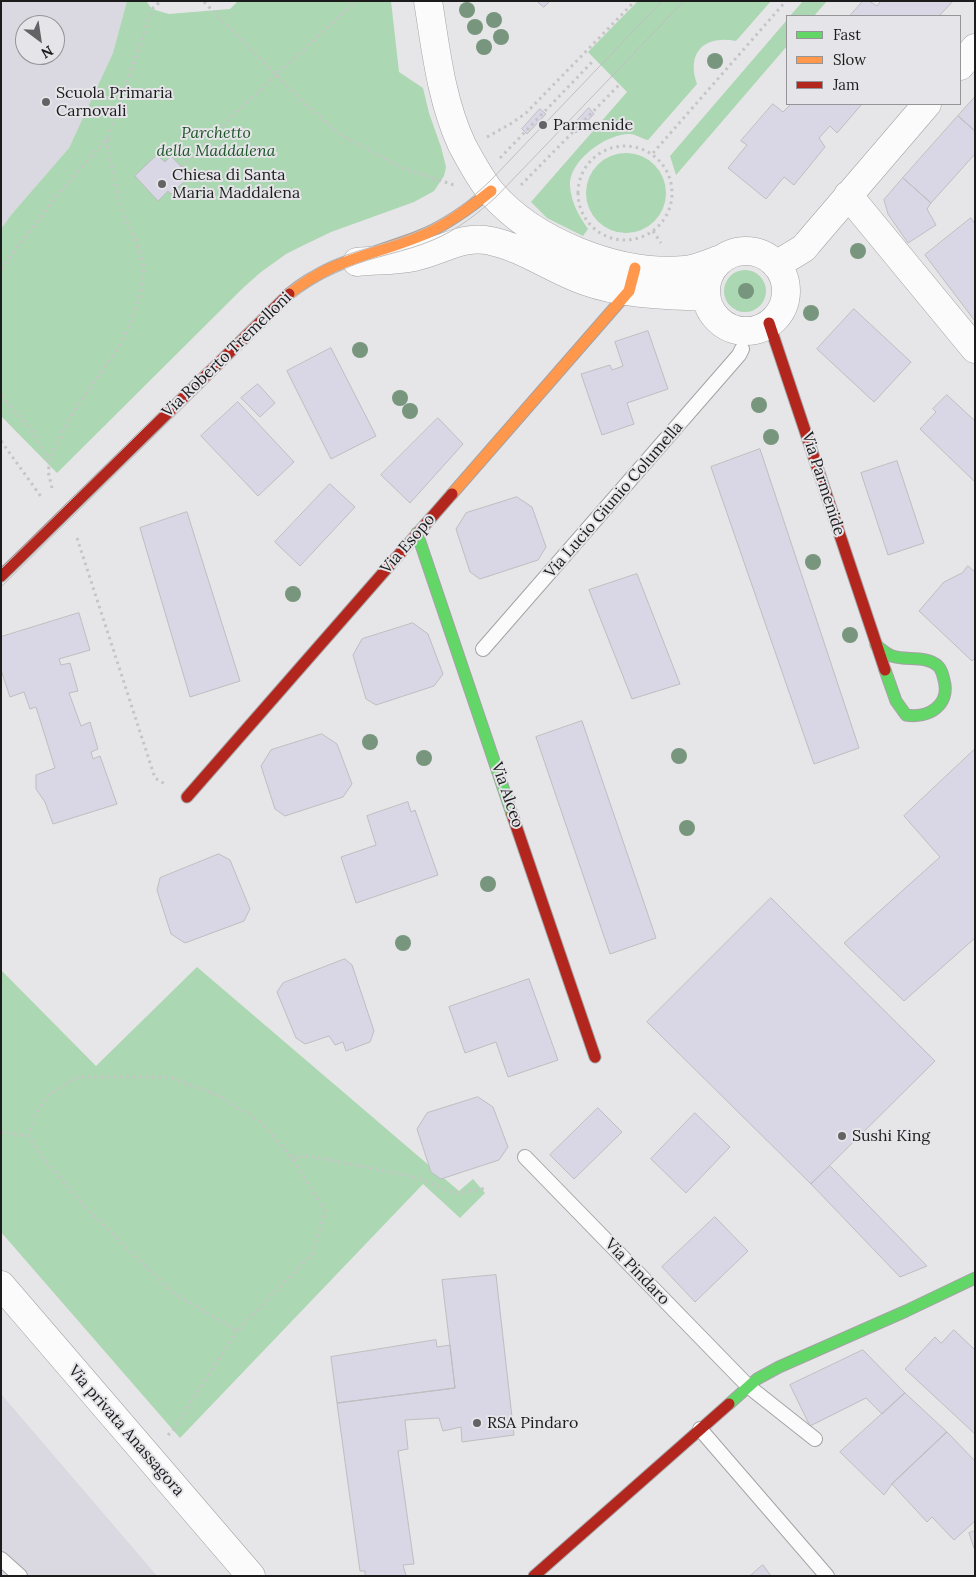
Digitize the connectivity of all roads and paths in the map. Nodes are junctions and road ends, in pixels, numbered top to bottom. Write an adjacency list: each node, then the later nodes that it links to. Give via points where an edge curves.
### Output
1 (161, 1): 13 (path, via 152,9)
2 (356, 1): 10 (path)
3 (428, 1): 14 (street, via 441,82)
4 (635, 1): 14 (path, via 526,113)
5 (786, 1): 15 (path)
6 (204, 2): 10 (path)
7 (975, 48): 9 (street)
8 (593, 61): 16 (path)
9 (961, 65)
10 (276, 76): 17 (path); 18 (path, via 340,135 402,168)
11 (619, 85): 19 (path)
12 (926, 105): 20 (street)
13 (108, 137): 23 (path, via 56,197); 32 (path, via 116,189 144,266 141,290 121,343 72,414 53,451)
14 (466, 152): 19 (street)
15 (652, 153): 15 (path, via 663,164 672,184 671,207 664,221 639,238 610,238 596,231 585,219 579,204 578,187 582,172 592,158 605,149 621,145 638,146)
16 (496, 162)
17 (181, 167)
18 (454, 185)
19 (504, 190): 24 (street, Via Roberto Tremelloni, via 426,234); 25 (street, via 523,220 555,241)
20 (848, 195): 22 (street, via 804,248); 29 (street)
21 (721, 259): 22 (street, via 748,251 763,255); 25 (street); 26 (street, via 707,280)
22 (776, 265): 27 (street, via 784,281 784,300)
23 (1, 269)
24 (324, 270): 25 (street, via 354,263 412,258 463,240 478,239 511,246 587,282); 37 (street, Via Roberto Tremelloni, via 296,288 267,314)
25 (632, 280): 26 (street, via 650,294); 35 (street, Via Esopo)
26 (706, 296): 27 (street, via 714,316 730,328 754,330)
27 (769, 324): 38 (street, Via Parmenide)
28 (742, 349): 39 (lane, Via Lucio Giunio Columella)
29 (975, 349)
30 (1, 396): 32 (path, via 37,440)
31 (1, 441): 34 (path)
32 (49, 467): 33 (path)
33 (52, 488)
34 (42, 498)
35 (418, 533): 40 (street, Via Esopo); 41 (street, Via Alceo)
36 (78, 539): 40 (path, via 155,778)
37 (1, 576)
38 (876, 645): 38 (street, Via Parmenide, via 896,701 906,715 919,717 933,710 947,691 944,676 936,665 926,659 891,656)
39 (484, 649)
40 (187, 797)
41 (595, 1057)
42 (1, 1132): 43 (path)
43 (28, 1136): 45 (path, via 36,1113 48,1095 78,1076 169,1077 217,1095 260,1121); 49 (path, via 84,1206 172,1292)
44 (525, 1157): 50 (lane, Via Pindaro)
45 (292, 1158): 46 (path, via 309,1156 410,1176 459,1193); 49 (path, via 325,1212 313,1253)
46 (484, 1188)
47 (975, 1278): 50 (street, via 779,1367)
48 (1, 1285): 56 (street, Via privata Anassagora)
49 (237, 1331): 52 (path)
50 (748, 1386): 51 (street); 53 (lane, Via Pindaro)
51 (700, 1429): 57 (street); 58 (lane)
52 (168, 1435)
53 (815, 1439)
54 (1, 1559): 55 (lane)
55 (20, 1576)
56 (251, 1576)
57 (534, 1576)
58 (827, 1576)

